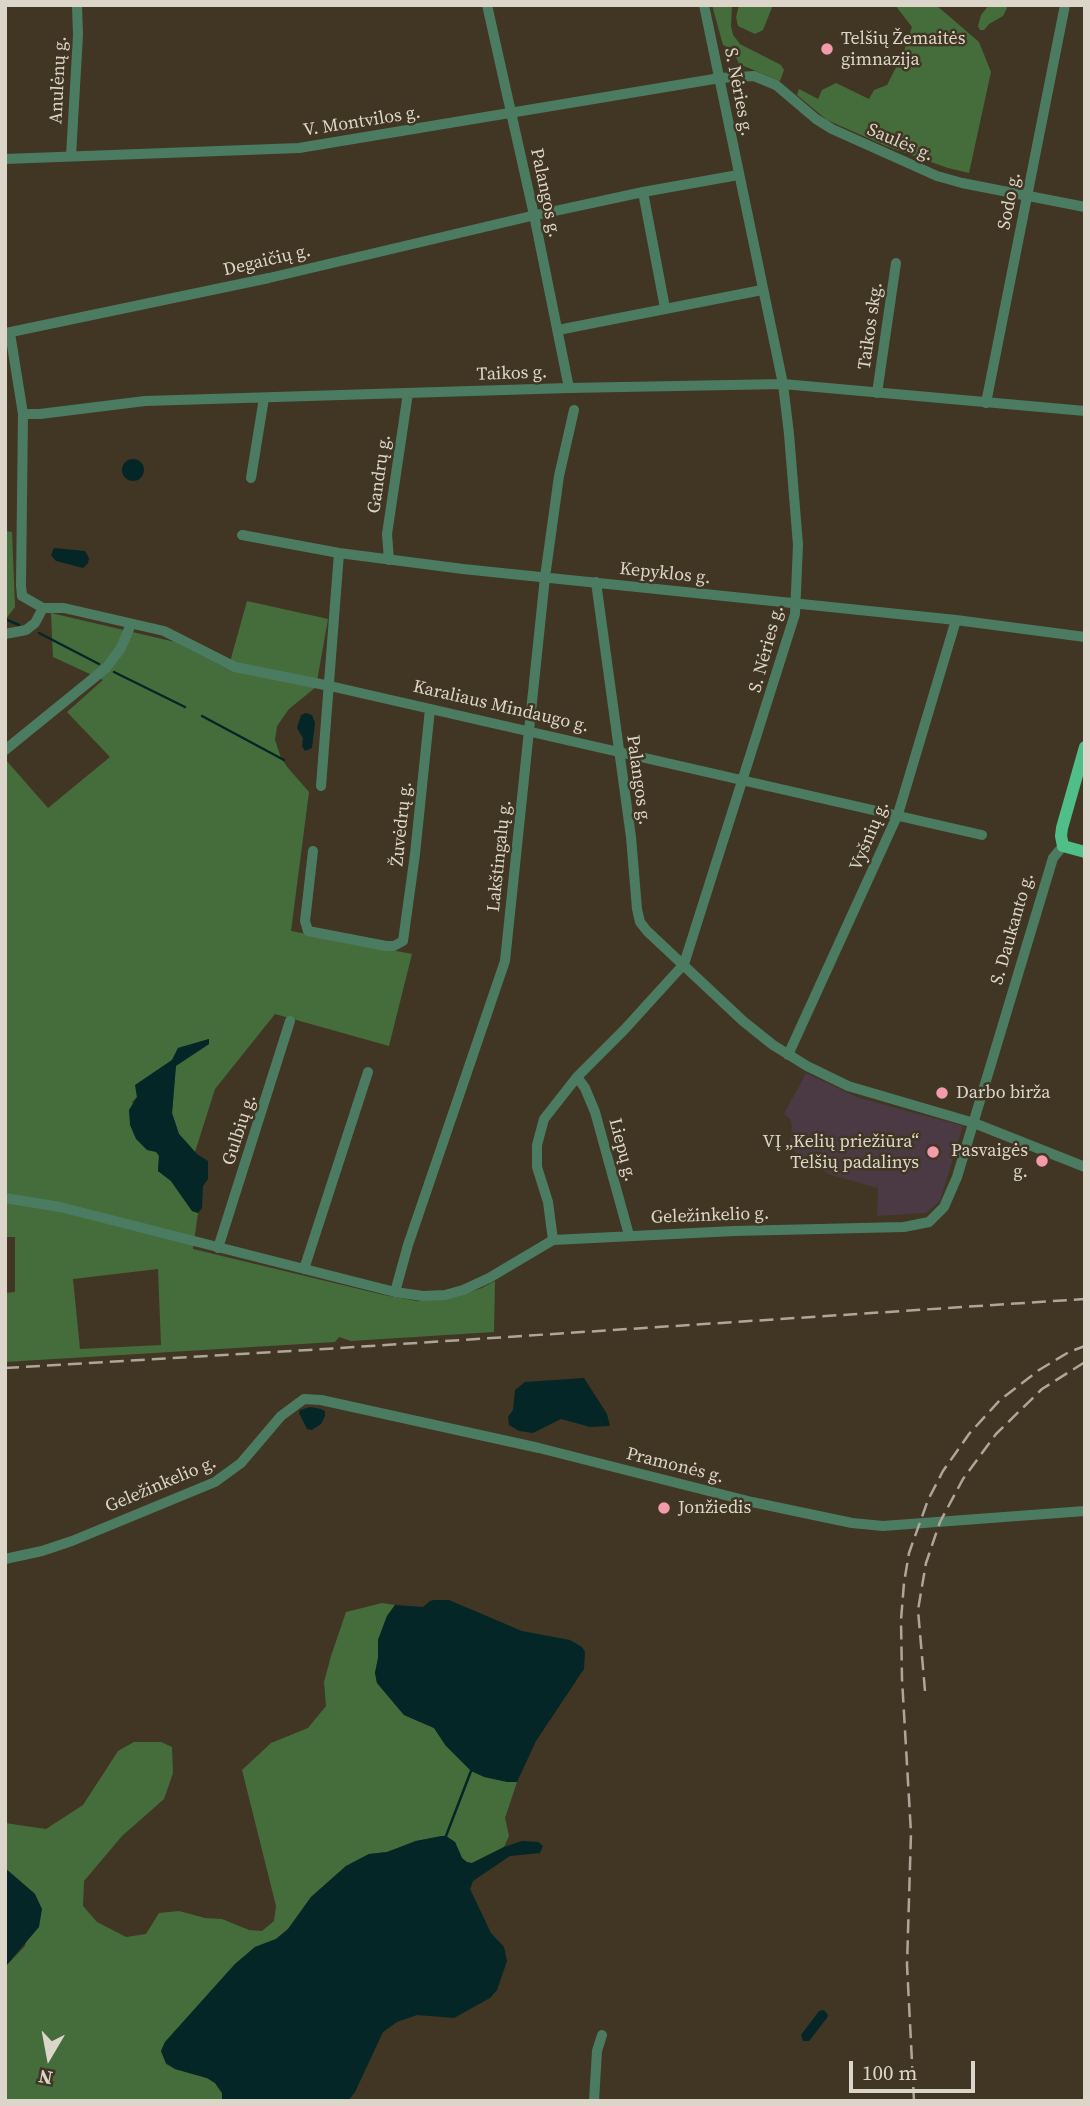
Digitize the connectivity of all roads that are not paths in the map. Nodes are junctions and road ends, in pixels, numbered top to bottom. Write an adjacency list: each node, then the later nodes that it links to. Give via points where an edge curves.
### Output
1 (76, 5): 7 (street, Anulėnų g.)
2 (487, 5): 6 (street, Palangos g.)
3 (704, 5): 5 (street, S. Nėries g.)
4 (1065, 5): 11 (street, Sodo g.)
5 (720, 78): 6 (street, V. Montvilos g.); 9 (street, S. Nėries g.); 11 (street, Saulės g., via 765,79 816,119 854,140 937,176)
6 (512, 114): 7 (street, V. Montvilos g., via 299,148); 13 (street, Palangos g.)
7 (71, 156): 8 (street, V. Montvilos g.)
8 (5, 159)
9 (738, 175): 10 (street, Degaičių g.); 15 (street, S. Nėries g.)
10 (643, 192): 13 (street, Degaičių g.); 16 (street)
11 (1027, 196): 12 (street, Saulės g.); 24 (street, Sodo g.)
12 (1085, 207)
13 (534, 215): 17 (street, Palangos g.); 18 (street, Degaičių g., via 269,278)
14 (896, 263): 22 (street, Taikos skg.)
15 (762, 290): 16 (street); 19 (street, S. Nėries g.)
16 (666, 308): 17 (street)
17 (558, 330): 20 (street, Palangos g.)
18 (7, 333): 27 (street)
19 (783, 384): 20 (street, Taikos g.); 22 (street, Taikos g.); 34 (street, S. Nėries g., via 798,545)
20 (569, 388): 21 (street, Taikos g.)
21 (408, 393): 23 (street, Taikos g.); 31 (street, Gandrų g., via 387,534)
22 (877, 393): 24 (street, Taikos g.)
23 (264, 398): 27 (street, Taikos g., via 145,401); 28 (street)
24 (986, 403): 26 (street, Taikos g.)
25 (574, 410): 32 (street, Lakštingalų g.)
26 (1085, 411)
27 (23, 414): 35 (street, Karaliaus Mindaugo g., via 22,596)
28 (251, 478)
29 (242, 535): 30 (street, Kepyklos g.)
30 (339, 553): 31 (street, Kepyklos g.); 40 (street)
31 (389, 560): 32 (street, Kepyklos g.)
32 (545, 577): 33 (street, Kepyklos g.); 42 (street, Lakštingalų g.)
33 (596, 582): 34 (street, Kepyklos g.); 45 (street, Palangos g.)
34 (796, 604): 36 (street, Kepyklos g.); 46 (street, S. Nėries g.)
35 (43, 608): 37 (street, Karaliaus Mindaugo g., via 64,608); 38 (street, via 26,630)
36 (956, 620): 39 (street, Kepyklos g.); 48 (street, Vyšnių g.)
37 (131, 624): 40 (street, Karaliaus Mindaugo g., via 164,631 235,667); 44 (street, via 106,668)
38 (5, 634)
39 (1085, 637)
40 (330, 686): 41 (street, Karaliaus Mindaugo g.); 47 (street)
41 (430, 709): 42 (street, Karaliaus Mindaugo g.); 51 (street, Žuvėdrų g., via 403,941 386,946 308,931 305,921)
42 (530, 731): 45 (street, Karaliaus Mindaugo g.); 65 (street, Lakštingalų g., via 505,961)
43 (1085, 747): 50 (main road, S. Daukanto g., via 1062,828)
44 (5, 750)
45 (617, 751): 46 (street, Karaliaus Mindaugo g.); 53 (street, Palangos g., via 638,915 647,931)
46 (744, 779): 48 (street, Karaliaus Mindaugo g.); 53 (street, S. Nėries g.)
47 (321, 786)
48 (898, 814): 49 (street, Karaliaus Mindaugo g.); 55 (street, Vyšnių g.)
49 (982, 835)
50 (1063, 846): 52 (main road); 58 (street, S. Daukanto g., via 1053,858)
51 (313, 851)
52 (1085, 852)
53 (684, 964): 55 (street, via 743,1021); 57 (street, S. Nėries g.)
54 (290, 1021): 63 (street, Gulbių g.)
55 (788, 1055): 58 (street, via 848,1086)
56 (368, 1072): 64 (street)
57 (577, 1077): 61 (street, Liepų g., via 595,1112); 62 (street, S. Nėries g., via 544,1119 537,1145 537,1167)
58 (974, 1123): 59 (street); 61 (street, Geležinkelio g., via 949,1198 929,1222 904,1227)
59 (1085, 1167)
60 (5, 1198): 63 (street, Geležinkelio g., via 60,1207)
61 (629, 1235): 62 (street, Geležinkelio g.)
62 (553, 1240): 65 (street, Geležinkelio g., via 463,1290 423,1296)
63 (218, 1248): 64 (street, Geležinkelio g.)
64 (304, 1269): 65 (street, Geležinkelio g.)
65 (395, 1292)
66 (304, 1399): 67 (street, Pramonės g., via 539,1448 852,1523 883,1526); 68 (street, Geležinkelio g., via 281,1416 231,1472 215,1482 72,1541)
67 (1085, 1511)
68 (5, 1559)
69 (602, 2035): 70 (street)
70 (594, 2101)

